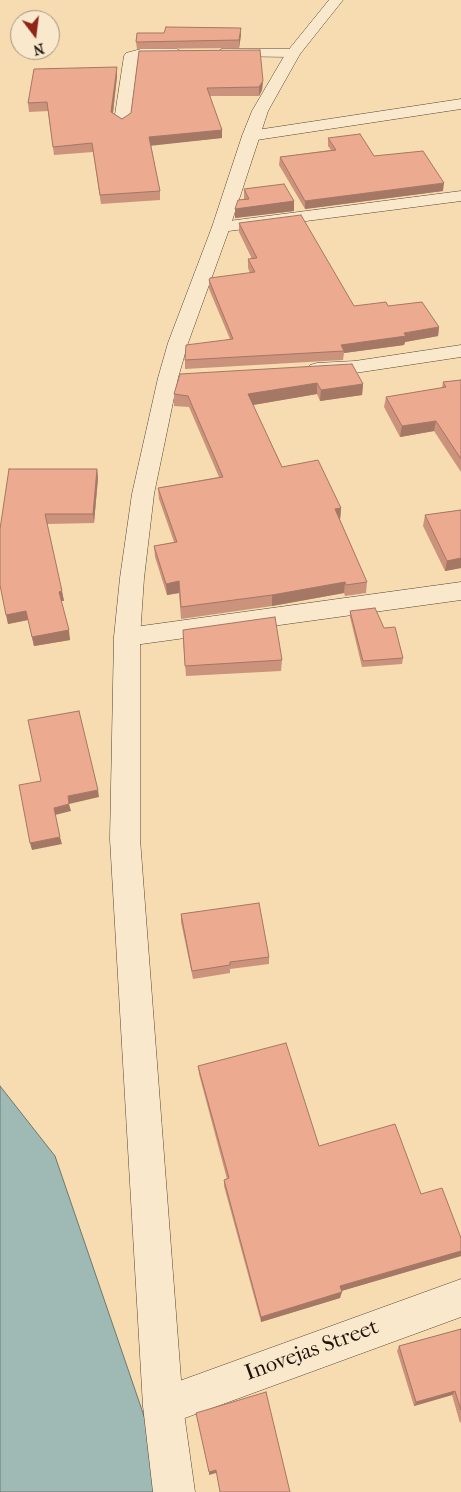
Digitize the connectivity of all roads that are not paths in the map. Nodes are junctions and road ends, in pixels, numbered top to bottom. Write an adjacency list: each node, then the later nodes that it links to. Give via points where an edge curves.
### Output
1 (336, 0): 2 (street)
2 (293, 53): 4 (street, via 141,53 130,56); 5 (street, via 260,111)
3 (461, 104): 5 (street)
4 (122, 121)
5 (250, 136): 7 (street)
6 (461, 196): 7 (street)
7 (221, 227): 11 (street, via 178,343 177,378 143,494)
8 (461, 351): 9 (street, via 354,367)
9 (297, 370)
10 (461, 591): 11 (street)
11 (126, 637): 13 (street, via 125,839)
12 (461, 1298): 13 (street, Inovejas Street)
13 (163, 1406): 14 (street)
14 (174, 1492)

